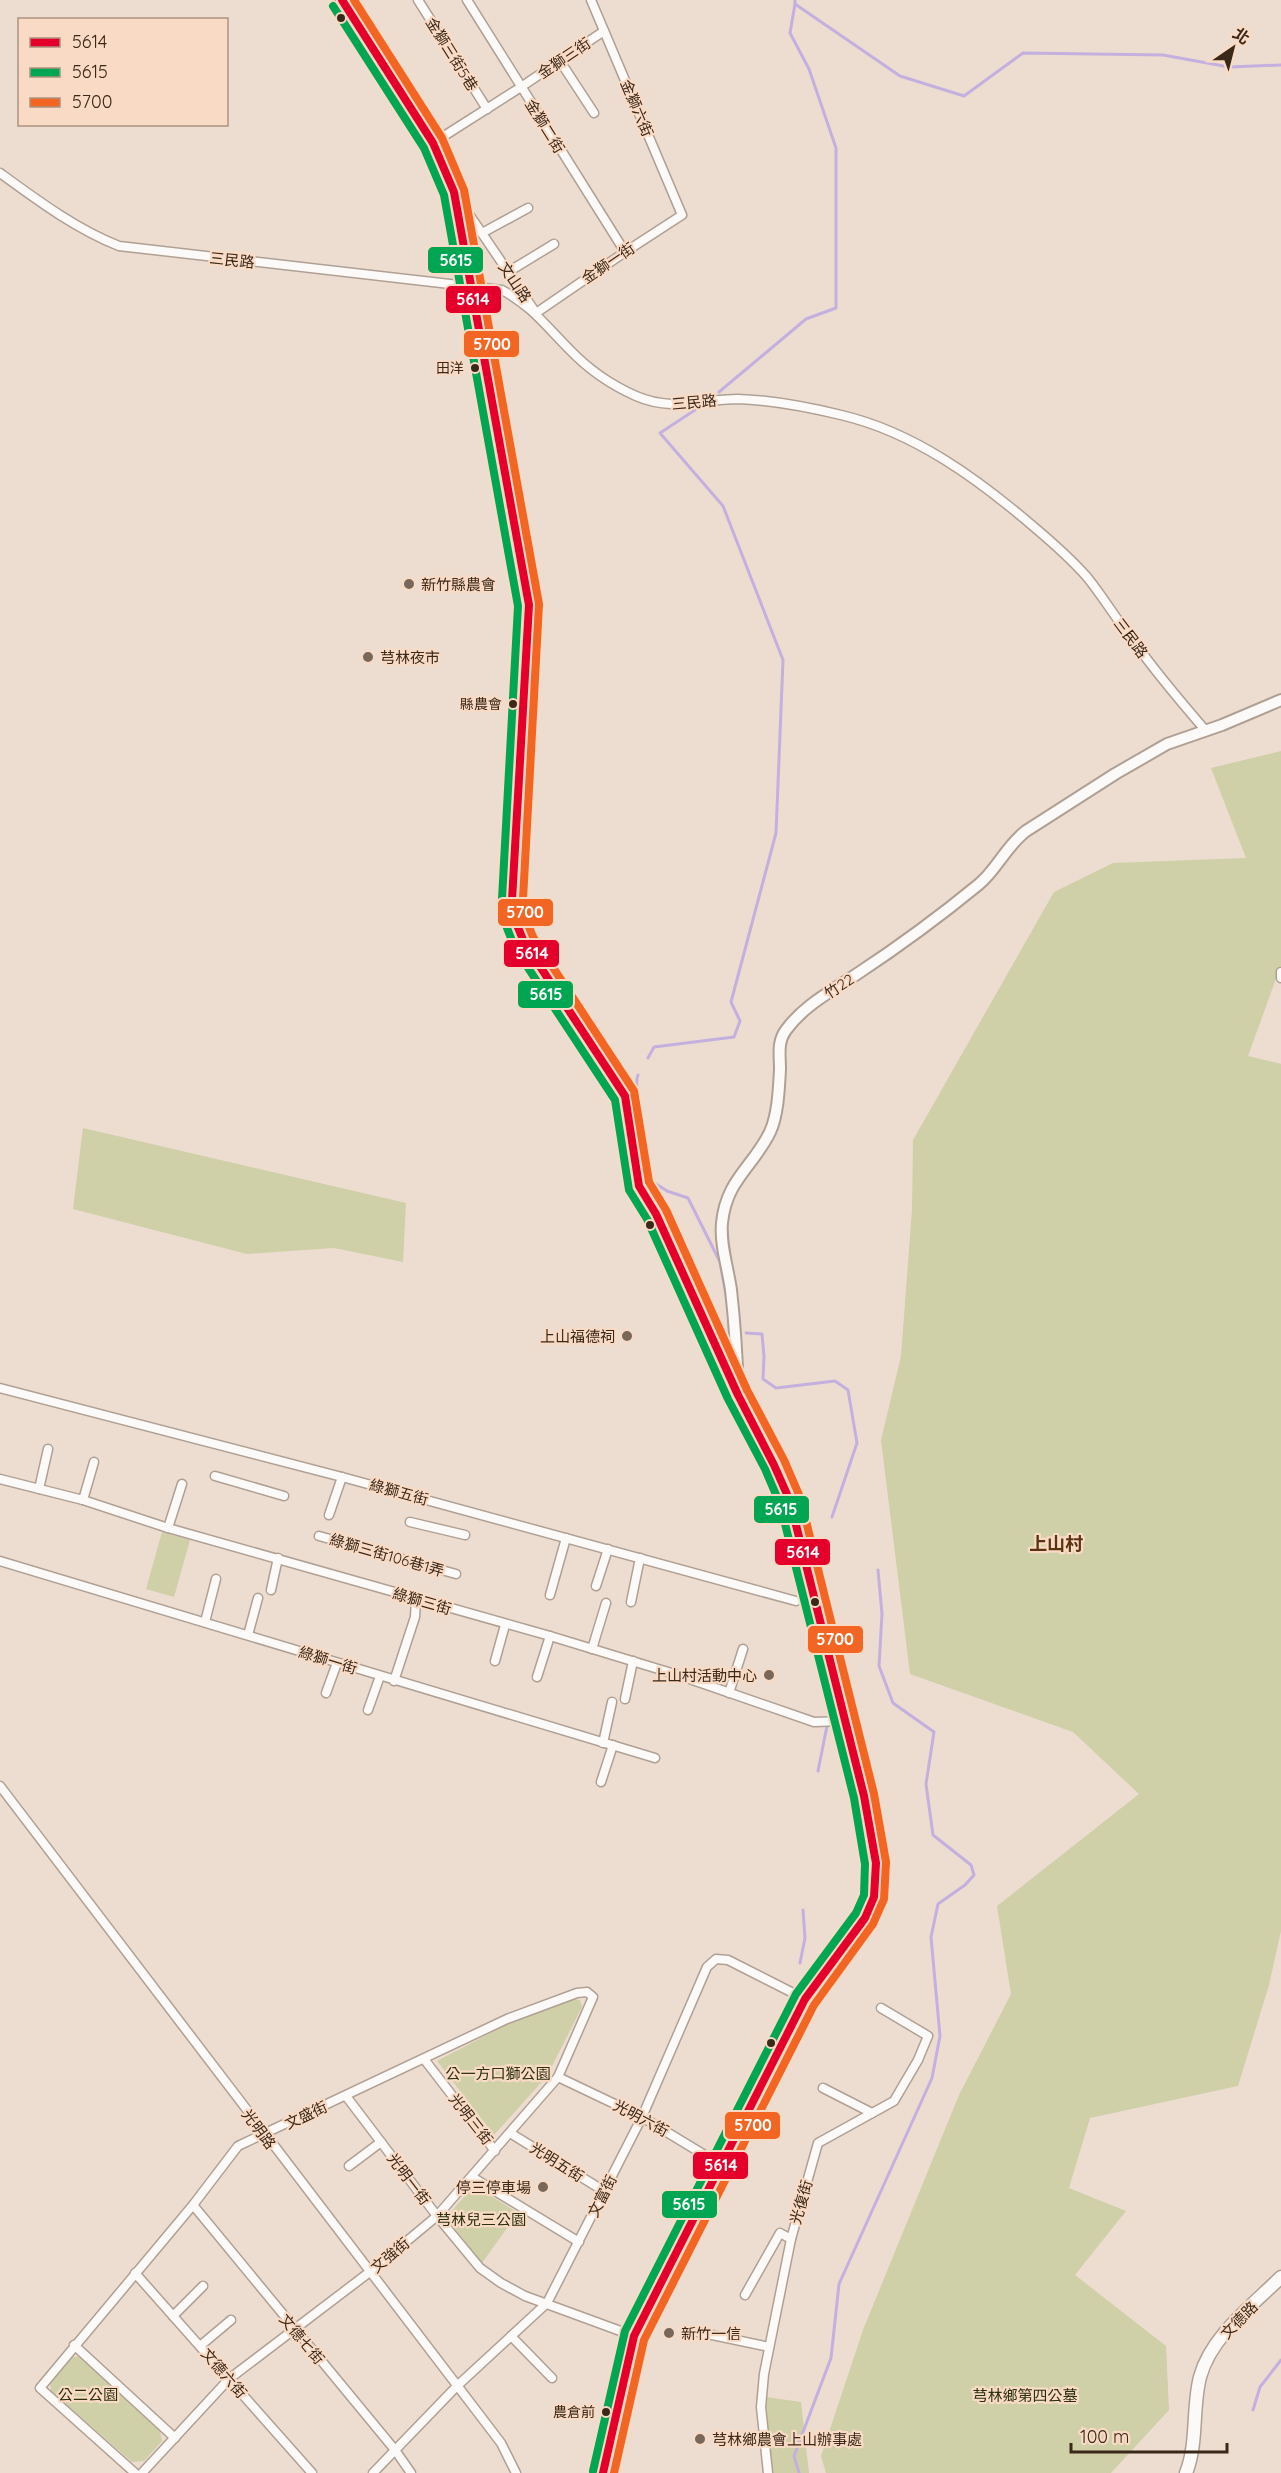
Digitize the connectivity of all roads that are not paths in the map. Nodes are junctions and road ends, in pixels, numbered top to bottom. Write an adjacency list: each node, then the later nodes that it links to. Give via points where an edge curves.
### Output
1 (342, 0): 10 (main road, 文山路)
2 (418, 0): 8 (street, 金獅三街5巷)
3 (467, 0): 7 (street, 金獅二街)
4 (591, 0): 5 (street, 金獅六街)
5 (604, 31): 6 (street, 金獅三街); 14 (street, 金獅六街)
6 (560, 61): 7 (street, 金獅三街); 9 (street)
7 (521, 87): 8 (street, 金獅三街); 17 (street, 金獅二街)
8 (487, 109): 10 (street, 金獅三街)
9 (594, 113)
10 (433, 143): 12 (main road, 文山路)
11 (0, 172): 19 (street, 三民路, via 74,224 119,246)
12 (454, 192): 15 (street, 文山路); 19 (main road, 文山路)
13 (528, 208): 15 (street)
14 (682, 215): 17 (street, 金獅一街)
15 (482, 233): 18 (street, 文山路)
16 (554, 244): 18 (street)
17 (625, 252): 20 (street, 金獅一街)
18 (508, 272): 20 (street, 文山路)
19 (471, 286): 20 (street, 三民路, via 502,290); 26 (main road, 文山路, via 528,605 512,900 517,925 524,942 625,1096 639,1186 661,1225)
20 (536, 313): 22 (street, 三民路, via 570,351 605,379 660,405 739,399 841,415 887,429 958,468 1016,511 1087,578 1166,685)
21 (1281, 700): 22 (street, 竹22)
22 (1206, 731): 26 (street, 竹22 / 竹22, via 1167,744 1026,831 1013,841 981,883 832,989 786,1030 779,1042 780,1071 772,1129 727,1196 722,1223 737,1338)
23 (1281, 972): 24 (street)
24 (1281, 978)
25 (0, 1388): 30 (street, 綠獅五街)
26 (738, 1395): 73 (main road, 文山路, via 777,1470 797,1522)
27 (48, 1449): 33 (street)
28 (94, 1462): 35 (street)
29 (215, 1476): 34 (street)
30 (342, 1477): 36 (street); 41 (street, 綠獅五街)
31 (0, 1479): 33 (street, 綠獅三街)
32 (182, 1484): 38 (street)
33 (39, 1489): 35 (street, 綠獅三街)
34 (284, 1496)
35 (83, 1500): 38 (street, 綠獅三街)
36 (329, 1515)
37 (410, 1522): 39 (street)
38 (168, 1528): 43 (street, 綠獅三街)
39 (465, 1535)
40 (319, 1536): 46 (street, 綠獅三街106巷1弄)
41 (566, 1538): 42 (street, 綠獅五街); 50 (street)
42 (608, 1549): 44 (street, 綠獅五街); 48 (street)
43 (278, 1558): 49 (street); 52 (street, 綠獅三街)
44 (640, 1558): 53 (street, 綠獅五街); 54 (street)
45 (0, 1561): 56 (street, 綠獅一街)
46 (456, 1574)
47 (216, 1579): 56 (street)
48 (596, 1586)
49 (271, 1590)
50 (550, 1595)
51 (258, 1598): 58 (street)
52 (416, 1599): 57 (street, 綠獅三街); 67 (street)
53 (796, 1601)
54 (631, 1602)
55 (606, 1603): 60 (street)
56 (205, 1622): 58 (street, 綠獅一街)
57 (505, 1625): 59 (street, 綠獅三街); 62 (street)
58 (248, 1635): 64 (street, 綠獅一街)
59 (550, 1636): 60 (street, 綠獅三街); 66 (street)
60 (592, 1649): 63 (street, 綠獅三街)
61 (743, 1649): 69 (street)
62 (495, 1661)
63 (633, 1661): 69 (street, 綠獅三街); 70 (street)
64 (337, 1663): 65 (street, 綠獅一街); 68 (street)
65 (380, 1676): 67 (street, 綠獅一街); 72 (street)
66 (537, 1677)
67 (394, 1680): 74 (street, 綠獅一街)
68 (326, 1693)
69 (729, 1693): 73 (street, 綠獅三街, via 814,1722)
70 (625, 1699)
71 (612, 1702): 74 (street)
72 (368, 1710)
73 (844, 1721): 80 (main road, 文山路, via 864,1796 877,1877 865,1918)
74 (603, 1743): 75 (street, 綠獅一街)
75 (613, 1745): 76 (street, 綠獅一街); 77 (street)
76 (655, 1758)
77 (601, 1782)
78 (0, 1786): 89 (street, 光明路)
79 (593, 1997): 82 (street, 文盛街, via 587,1992 507,2019); 83 (street, 文強街)
80 (806, 1999): 87 (street, 文富街, via 728,1960 716,1959 707,1967); 92 (main road, 文山路)
81 (881, 2008): 86 (street, 光復街, via 928,2036 894,2101)
82 (424, 2059): 85 (street, 文盛街); 91 (street, 光明三街)
83 (558, 2077): 87 (street, 光明六街); 88 (street, 文強街)
84 (823, 2088): 86 (street)
85 (346, 2096): 89 (street, 文盛街); 90 (street, 光明一街)
86 (872, 2113): 98 (street, 光復街, via 818,2143)
87 (642, 2117): 92 (street, 光明六街); 95 (street, 文富街)
88 (510, 2133): 91 (street, 文強街); 95 (street, 光明五街)
89 (263, 2134): 96 (street, 文盛街, via 238,2146); 100 (street, 光明路)
90 (381, 2142): 93 (street); 97 (street, 光明一街)
91 (495, 2151): 94 (street, 文強街)
92 (721, 2165): 111 (main road, 文山路)
93 (349, 2166)
94 (472, 2177): 97 (street, 文強街); 99 (street)
95 (604, 2191): 99 (street, 文富街)
96 (193, 2205): 101 (street, 文盛街); 108 (street, 文德七街)
97 (437, 2216): 100 (street, 文強街); 105 (street, 光明一街, via 480,2268 525,2296)
98 (791, 2239): 104 (street, via 780,2233); 114 (street, 光復街)
99 (579, 2242): 105 (street, 文富街)
100 (371, 2271): 108 (street, 文強街); 117 (street, 光明路)
101 (135, 2273): 106 (street, 文德六街); 112 (street, 文盛街)
102 (1281, 2277): 128 (main road, 文德路, via 1213,2346 1200,2377 1191,2460)
103 (203, 2286): 106 (street)
104 (745, 2295)
105 (547, 2303): 110 (street, 文富街); 111 (street, 光明一街)
106 (173, 2316): 113 (street, 文德六街)
107 (231, 2320): 113 (street)
108 (295, 2330): 116 (street, 文強街); 119 (street, 文德七街)
109 (699, 2332): 114 (street)
110 (511, 2336): 115 (street); 117 (street, 文富街)
111 (634, 2336): 126 (main road, 文山路)
112 (74, 2345): 118 (street); 120 (street, 文盛街, via 40,2388)
113 (200, 2346): 116 (street, 文德六街)
114 (769, 2347): 127 (street, 光復街, via 761,2407)
115 (552, 2378)
116 (229, 2379): 118 (street, 文強街); 122 (street, 文德六街)
117 (457, 2386): 119 (street, 文富街); 125 (street, 光明路, via 501,2443)
118 (175, 2438): 121 (street, 文強街)
119 (395, 2450): 123 (street, 文富街); 124 (street, 文德七街)
120 (135, 2473)
121 (142, 2473)
122 (312, 2473)
123 (373, 2473)
124 (411, 2473)
125 (516, 2473)
126 (603, 2473)
127 (768, 2473)
128 (1186, 2473)

